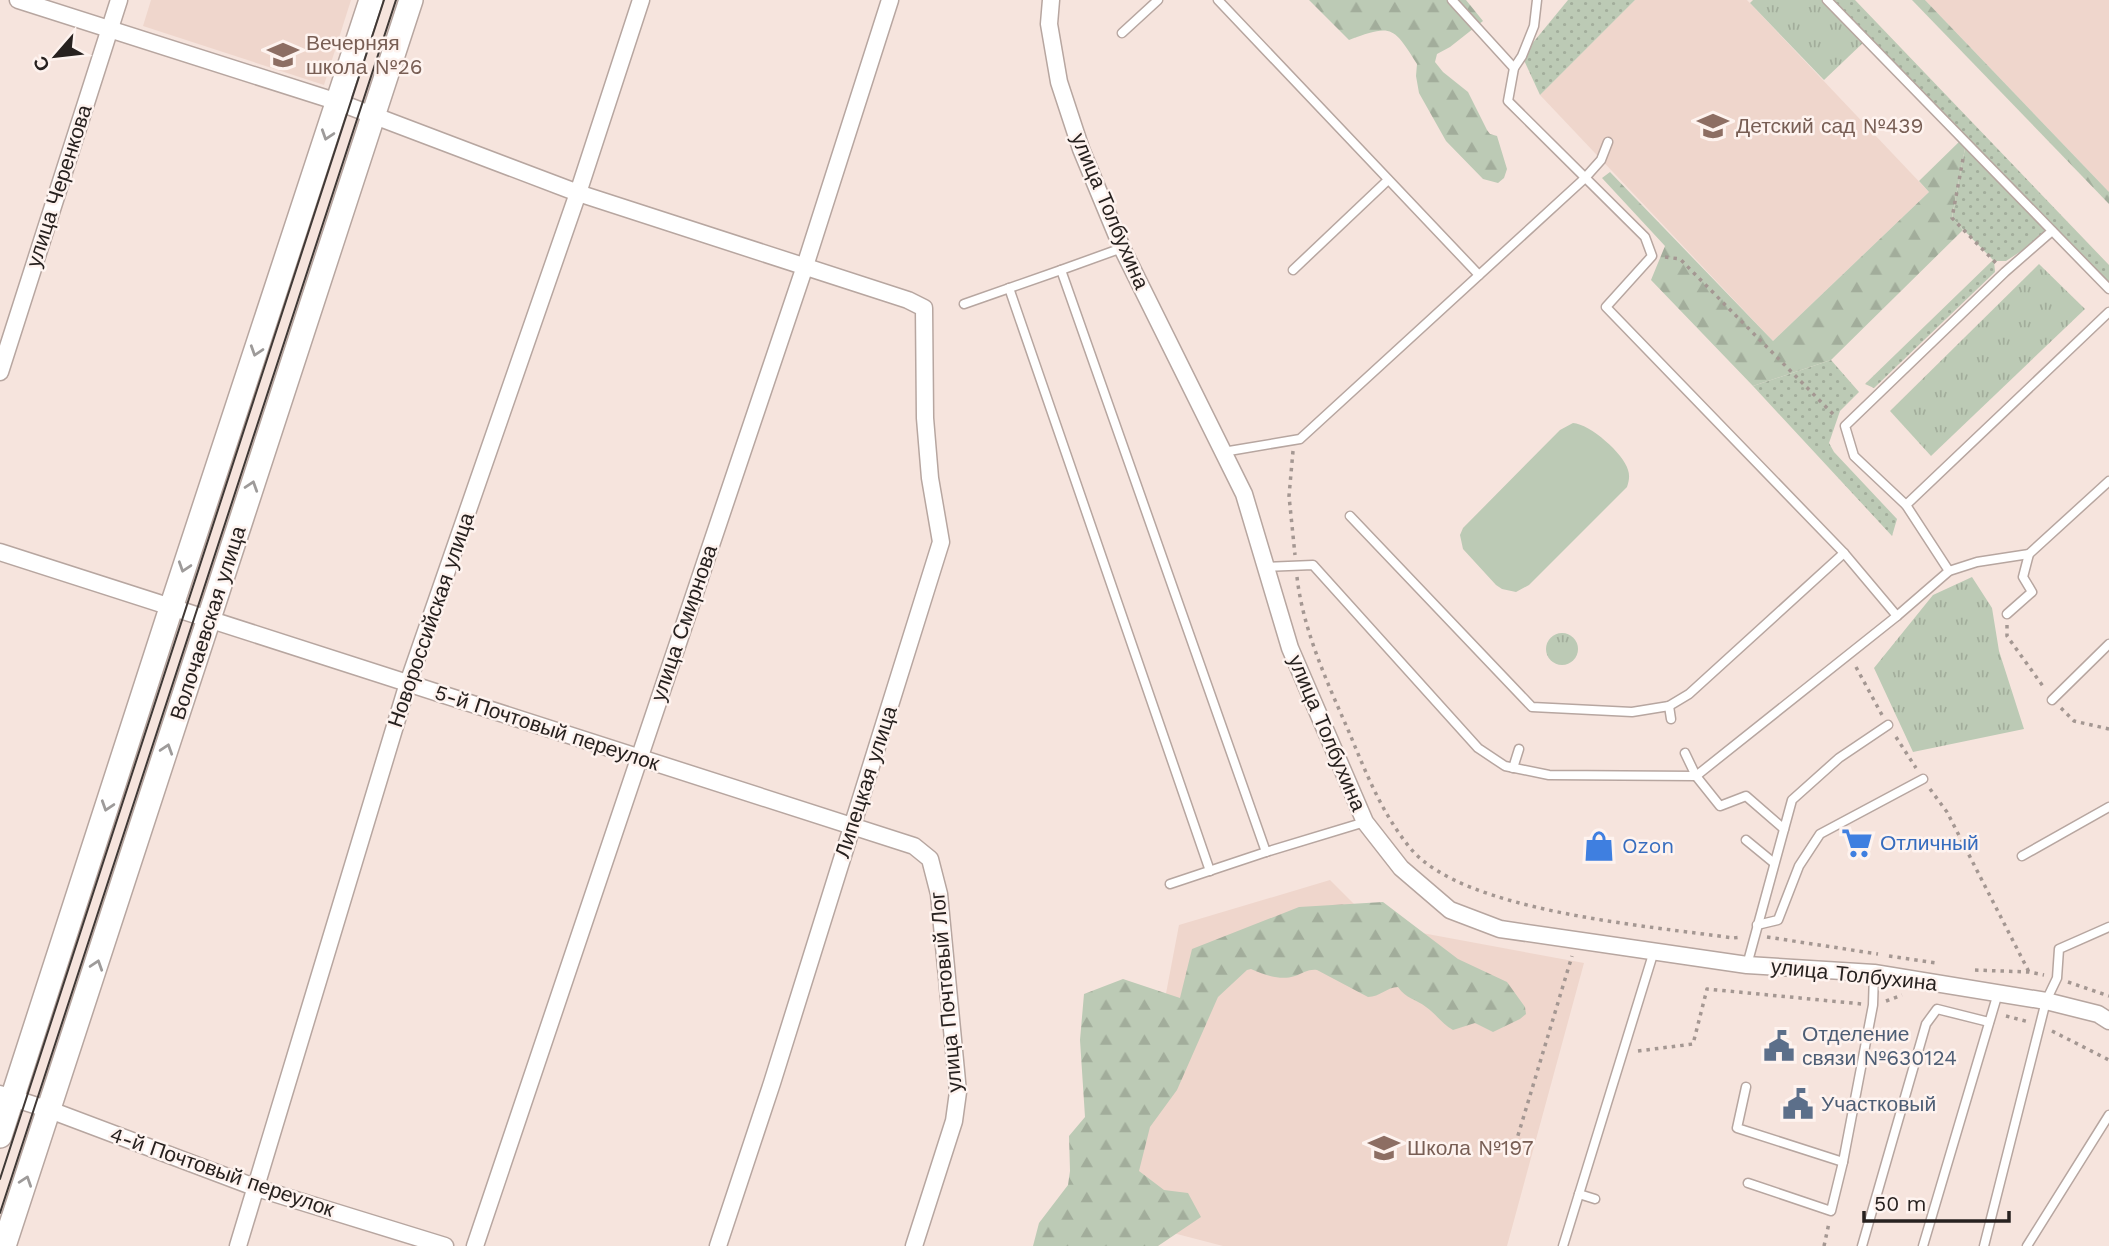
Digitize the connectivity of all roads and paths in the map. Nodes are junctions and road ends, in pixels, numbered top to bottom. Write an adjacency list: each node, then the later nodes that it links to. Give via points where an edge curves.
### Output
1 (18, 0): 13 (street)
2 (119, 0): 13 (street, улица Черенкова)
3 (371, 0): 16 (main road, Волочаевская улица)
4 (411, 0): 17 (main road, Волочаевская улица)
5 (641, 0): 22 (street, Новороссийская улица)
6 (890, 0): 26 (street, улица Смирнова)
7 (1051, 0): 24 (street, улица Толбухина, via 1049,24 1062,93)
8 (1158, 0): 14 (lane)
9 (1219, 0): 21 (lane)
10 (1452, 0): 15 (lane)
11 (1537, 0): 15 (lane, via 1534,26)
12 (1827, 0): 19 (lane)
13 (109, 29): 16 (street); 35 (street, улица Черенкова)
14 (1122, 33)
15 (1514, 68): 20 (lane, via 1508,101)
16 (338, 102): 17 (street); 48 (main road, Волочаевская улица, one-way to 48)
17 (373, 116): 22 (street); 51 (main road, Волочаевская улица, one-way to 17)
18 (1608, 142): 20 (lane, via 1601,160)
19 (1966, 143): 23 (lane); 29 (path, via 1952,218)
20 (1584, 179): 25 (lane, via 1644,237); 30 (lane)
21 (1388, 180): 28 (lane); 30 (lane)
22 (578, 193): 26 (street); 54 (street, Новороссийская улица)
23 (2052, 231): 29 (lane); 32 (lane)
24 (1122, 248): 27 (lane); 38 (street, улица Толбухина)
25 (1652, 256): 36 (path, via 1680,259); 43 (lane, via 1606,307)
26 (805, 266): 62 (street, улица Смирнова); 68 (street, Липецкая улица, via 924,308 925,418 942,542)
27 (1061, 270): 31 (lane); 71 (lane)
28 (1293, 270)
29 (2005, 272): 36 (lane)
30 (1479, 275): 37 (lane)
31 (1009, 288): 33 (lane); 75 (lane)
32 (2109, 289)
33 (964, 304)
34 (2109, 312): 40 (lane)
35 (0, 372)
36 (1845, 426): 40 (lane, via 1854,456)
37 (1294, 440): 38 (lane); 45 (path, via 1289,496)
38 (1223, 452): 46 (street, улица Толбухина, via 1244,494)
39 (2109, 481): 44 (lane)
40 (1906, 505): 47 (lane)
41 (1350, 516): 56 (lane, via 1531,711 1632,712)
42 (0, 552): 48 (street, 5-й Почтовый переулок)
43 (1844, 553): 50 (lane); 56 (lane, via 1689,694)
44 (2029, 554): 47 (lane); 49 (lane, via 2023,577 2032,592)
45 (1296, 566): 46 (lane); 63 (lane, via 1313,565 1478,748); 77 (path, via 1300,606 1332,693 1381,806 1412,850 1444,876 1480,892)
46 (1266, 567): 67 (street, улица Толбухина, via 1290,648)
47 (1949, 571): 50 (lane)
48 (171, 608): 51 (street, 5-й Почтовый переулок); 95 (main road, Волочаевская улица, one-way to 95)
49 (2007, 614): 55 (path, via 2007,636)
50 (1897, 616): 53 (lane)
51 (208, 620): 54 (street, 5-й Почтовый переулок); 96 (main road, Волочаевская улица, one-way to 51)
52 (2109, 644): 55 (lane)
53 (1849, 654): 58 (path); 64 (lane)
54 (408, 683): 62 (street, 5-й Почтовый переулок); 102 (street, Новороссийская улица)
55 (2052, 700): 59 (path, via 2074,721)
56 (1669, 706): 57 (lane)
57 (1671, 719)
58 (1888, 725): 65 (path); 69 (lane, via 1839,758 1792,800)
59 (2109, 729)
60 (1519, 749): 63 (lane)
61 (1685, 753): 64 (lane)
62 (638, 758): 68 (street, 5-й Почтовый переулок); 109 (street, улица Смирнова)
63 (1513, 768): 64 (lane, via 1549,775)
64 (1696, 776): 69 (lane, via 1720,806 1746,796)
65 (1923, 779): 78 (lane, via 1820,834 1800,866 1778,920); 86 (path, via 1947,812)
66 (2109, 807): 72 (lane)
67 (1365, 822): 71 (lane); 81 (street, улица Толбухина, via 1401,868 1450,910 1500,929)
68 (852, 827): 73 (street, 5-й Почтовый переулок, via 914,846); 110 (street, Липецкая улица)
69 (1784, 829): 74 (lane)
70 (1746, 840): 74 (lane)
71 (1266, 852): 75 (lane)
72 (2022, 856)
73 (930, 859): 111 (street, улица Почтовый Лог, via 939,894 958,1092 954,1121)
74 (1774, 863): 78 (lane)
75 (1210, 871): 76 (lane)
76 (1170, 884)
77 (1578, 915): 80 (path, via 1733,938); 81 (path)
78 (1757, 925): 80 (lane)
79 (2109, 927): 88 (lane, via 2059,950)
80 (1755, 935): 83 (path); 84 (lane)
81 (1577, 940): 82 (street, улица Толбухина); 99 (path)
82 (1654, 951): 84 (street, улица Толбухина); 103 (lane)
83 (1940, 964)
84 (1747, 965): 87 (street, улица Толбухина)
85 (1974, 970): 86 (path)
86 (2029, 972): 88 (path)
87 (1874, 973): 89 (street, улица Толбухина); 100 (lane, via 1873,1005)
88 (2057, 978): 90 (path); 91 (lane)
89 (1998, 993): 91 (street, улица Толбухина); 92 (lane)
90 (2109, 996)
91 (2046, 1001): 93 (street, улица Толбухина); 116 (lane)
92 (1989, 1021): 114 (lane, via 1937,1009 1926,1024); 115 (lane)
93 (2109, 1021)
94 (1746, 1087): 100 (lane, via 1737,1128)
95 (6, 1096): 96 (street, 4-й Почтовый переулок); 98 (main road, Волочаевская улица)
96 (50, 1110): 102 (street, 4-й Почтовый переулок); 106 (main road, Волочаевская улица, one-way to 96)
97 (2109, 1115): 117 (lane)
98 (0, 1136)
99 (1513, 1152)
100 (1843, 1162): 105 (lane)
101 (1748, 1183): 105 (lane)
102 (257, 1188): 107 (street, Новороссийская улица); 108 (street, 4-й Почтовый переулок)
103 (1578, 1194): 104 (lane); 112 (lane)
104 (1595, 1199)
105 (1831, 1211): 113 (path)
106 (4, 1246)
107 (238, 1246)
108 (445, 1246)
109 (475, 1246)
110 (718, 1246)
111 (914, 1246)
112 (1563, 1246)
113 (1824, 1246)
114 (1862, 1246)
115 (1923, 1246)
116 (1984, 1246)
117 (2026, 1246)

